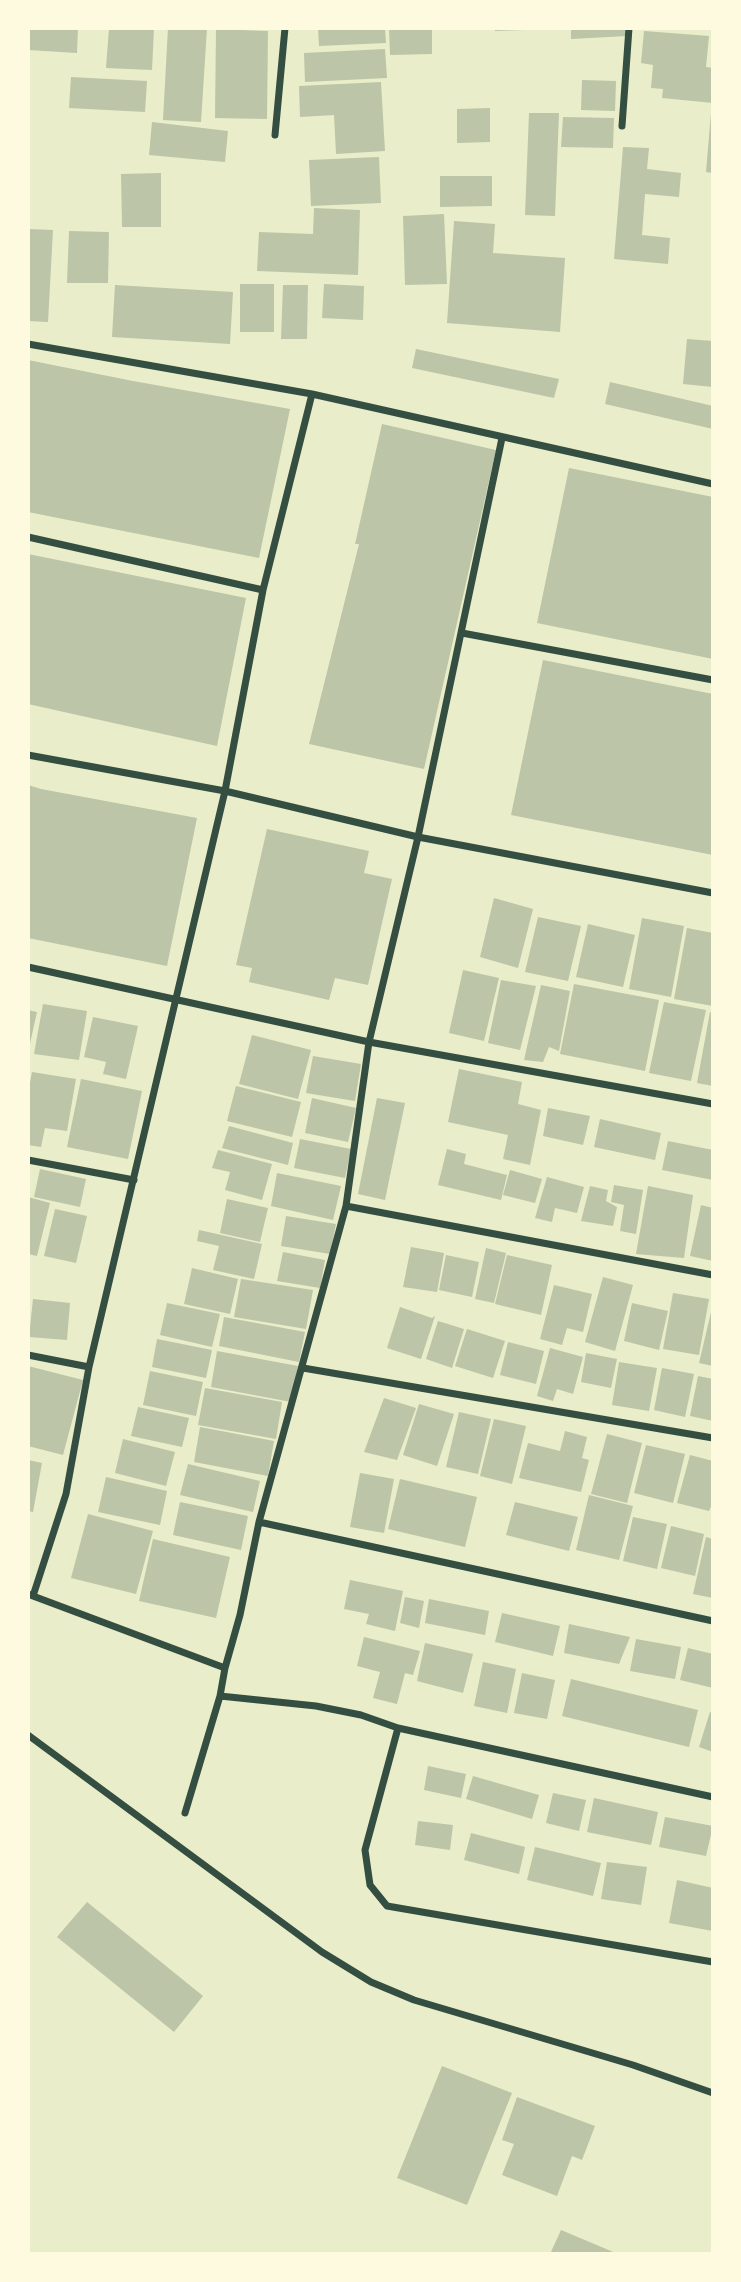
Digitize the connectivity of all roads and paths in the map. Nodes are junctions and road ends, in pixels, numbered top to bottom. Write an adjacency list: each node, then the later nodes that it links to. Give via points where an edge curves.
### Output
1 (285, 28): 4 (street)
2 (629, 28): 3 (street)
3 (622, 126)
4 (275, 135)
5 (28, 344): 6 (street)
6 (312, 394): 7 (street); 10 (street)
7 (502, 438): 8 (street); 11 (street)
8 (713, 484)
9 (28, 537): 10 (street)
10 (263, 590): 14 (street)
11 (462, 633): 12 (street); 15 (street)
12 (713, 680)
13 (28, 755): 14 (street)
14 (225, 791): 15 (street); 18 (street)
15 (418, 837): 16 (street); 19 (street)
16 (713, 893)
17 (28, 967): 18 (street)
18 (175, 999): 19 (street); 22 (street)
19 (369, 1042): 20 (street); 23 (street)
20 (713, 1104)
21 (28, 1160): 22 (street)
22 (134, 1180): 26 (street)
23 (346, 1206): 24 (street); 27 (street)
24 (713, 1275)
25 (28, 1355): 26 (street)
26 (89, 1367): 30 (street, via 66,1494)
27 (303, 1367): 28 (street); 29 (street)
28 (713, 1438)
29 (259, 1522): 31 (street); 32 (street)
30 (31, 1595): 32 (street)
31 (713, 1621)
32 (225, 1668): 33 (street)
33 (220, 1696): 34 (street, via 316,1706); 37 (street)
34 (398, 1728): 36 (street); 38 (street, via 365,1850 370,1885 387,1906)
35 (28, 1735): 39 (street, via 321,1952 371,1982 414,2000)
36 (713, 1797)
37 (185, 1813)
38 (713, 1962)
39 (713, 2093)

